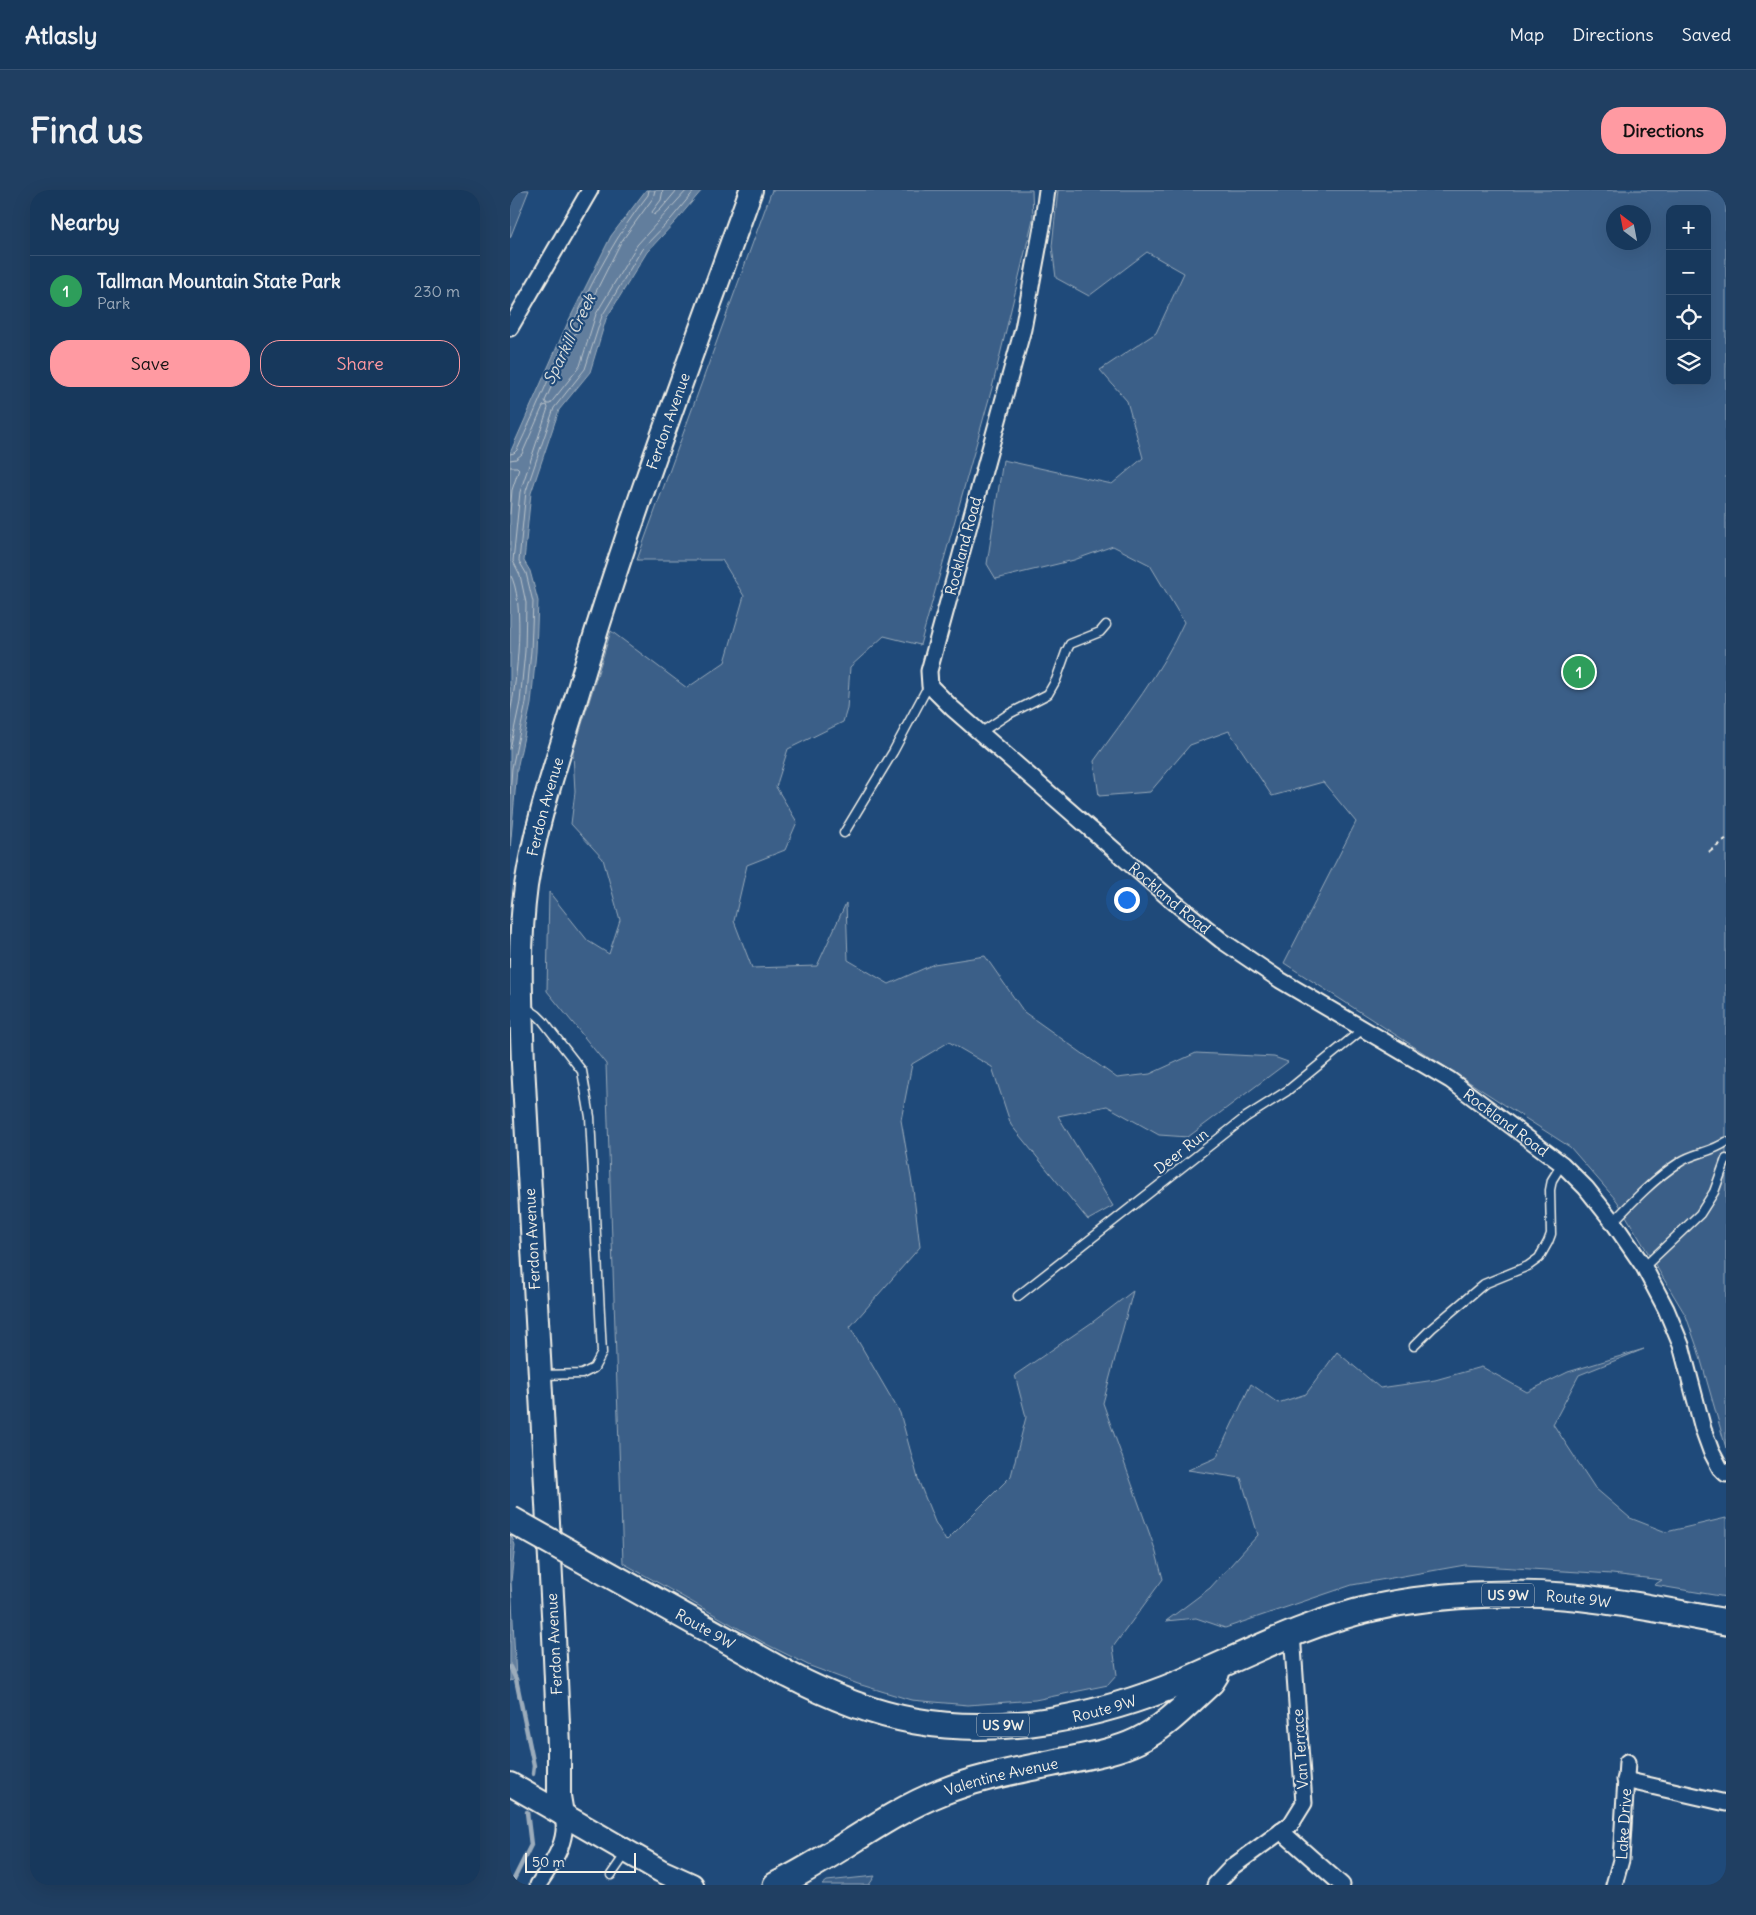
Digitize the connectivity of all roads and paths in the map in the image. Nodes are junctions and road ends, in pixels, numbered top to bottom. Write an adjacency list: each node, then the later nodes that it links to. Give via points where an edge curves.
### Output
1 (590, 190): 4 (street)
2 (751, 190): 11 (street, Ferdon Avenue, via 615,571 537,834 526,885)
3 (1046, 190): 6 (street, Rockland Road, via 1022,330 929,671)
4 (510, 328)
5 (1106, 626): 7 (lane, via 1100,632 1070,644 1048,694)
6 (930, 686): 7 (street, Rockland Road); 8 (lane)
7 (980, 733): 12 (street, Rockland Road, via 1168,898 1221,940 1280,980)
8 (844, 833)
9 (1726, 838): 10 (path)
10 (1709, 852)
11 (522, 1005): 20 (street, Ferdon Avenue); 20 (lane, via 537,1015 582,1071 590,1118 602,1353 594,1368 582,1374)
12 (1364, 1029): 15 (street, Rockland Road, via 1450,1080); 18 (lane, Deer Run)
13 (1726, 1142): 16 (lane, via 1682,1161 1650,1185)
14 (1726, 1159): 17 (lane, via 1714,1192 1700,1214)
15 (1562, 1164): 16 (street, Rockland Road); 19 (lane, via 1550,1190 1551,1234 1538,1258 1528,1266 1484,1284)
16 (1613, 1222): 17 (street, Rockland Road)
17 (1644, 1267): 21 (street, Rockland Road, via 1681,1345 1703,1429 1711,1451)
18 (1018, 1296)
19 (1414, 1346)
20 (540, 1375): 30 (street, Ferdon Avenue, via 558,1736 558,1796)
21 (1726, 1474)
22 (510, 1519): 25 (main road, Route 9W / US 9W, bridge, via 787,1674 836,1697 884,1714 932,1724 983,1726 1056,1718 1118,1705 1176,1685)
23 (1726, 1622): 24 (main road, Route 9W / US 9W, via 1605,1600 1518,1595 1403,1602 1347,1614)
24 (1292, 1633): 25 (main road, Route 9W / US 9W); 31 (street, Van Terrace, via 1304,1803 1291,1824)
25 (1218, 1665): 38 (main road, Valentine Avenue, via 1211,1682 1164,1723 1137,1741 1106,1752 983,1778 944,1791 901,1812 807,1870)
26 (1626, 1762): 27 (street, Lake Drive)
27 (1625, 1780): 29 (street); 41 (street, Lake Drive, via 1621,1860)
28 (522, 1791): 30 (street)
29 (1726, 1803)
30 (562, 1814): 32 (street); 35 (street, via 565,1826 563,1840)
31 (1281, 1831): 39 (street, Van Terrace, via 1232,1867); 40 (street)
32 (628, 1851): 33 (street); 34 (lane)
33 (661, 1871): 36 (street); 37 (street)
34 (611, 1875)
35 (538, 1885)
36 (679, 1885)
37 (692, 1885)
38 (776, 1885)
39 (1216, 1885)
40 (1342, 1885)
41 (1614, 1885)

